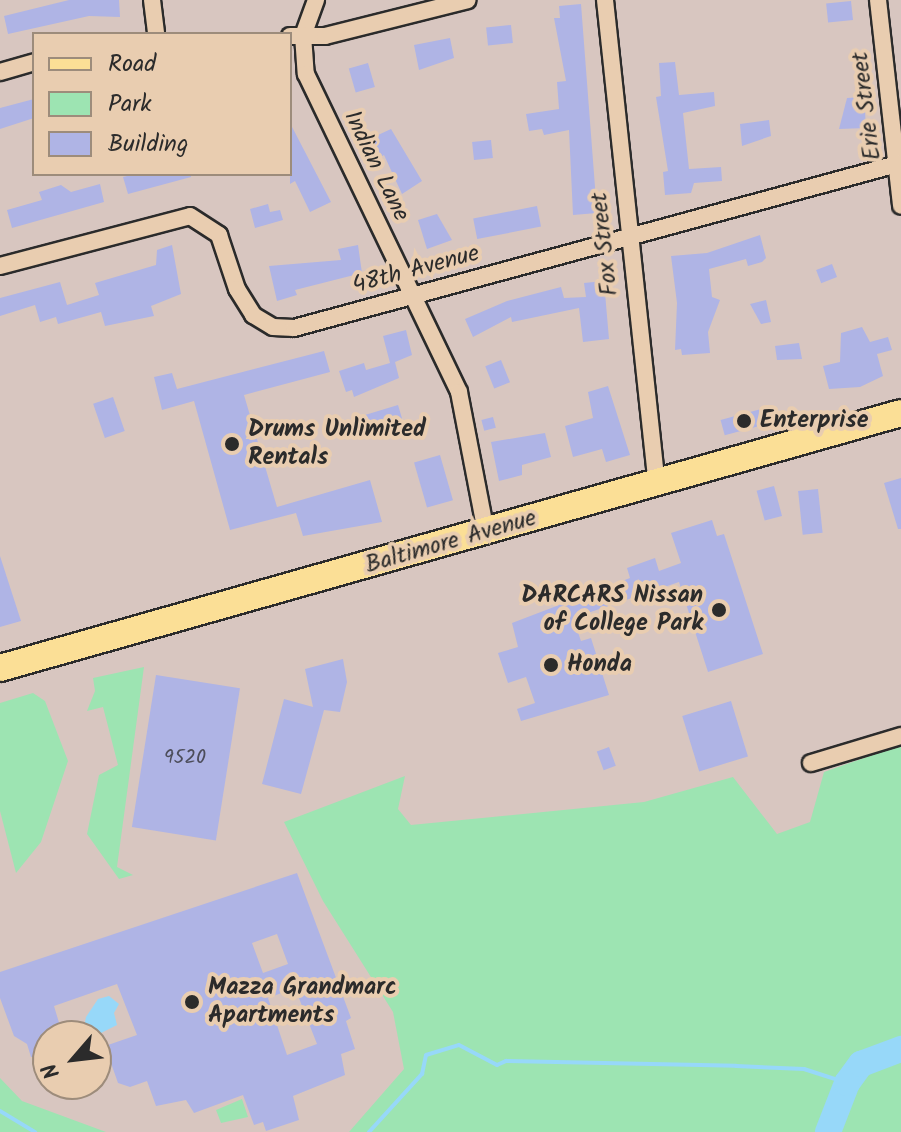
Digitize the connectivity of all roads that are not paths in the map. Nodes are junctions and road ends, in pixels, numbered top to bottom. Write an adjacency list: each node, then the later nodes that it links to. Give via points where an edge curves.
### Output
1 (152, 0): 6 (street)
2 (316, 0): 7 (street, Indian Lane)
3 (468, 0): 7 (street, via 325,36)
4 (605, 0): 12 (street, Fox Street)
5 (878, 0): 10 (street, Erie Street)
6 (156, 32)
7 (296, 36): 14 (street, Indian Lane, via 311,87)
8 (32, 63): 9 (street)
9 (0, 72)
10 (900, 163): 11 (street, Erie Street); 12 (street, 48th Avenue)
11 (901, 206)
12 (628, 239): 14 (street, 48th Avenue); 16 (street, Fox Street)
13 (0, 266): 14 (street, 48th Avenue, via 190,216 219,235 246,306 273,327 294,328)
14 (412, 295): 17 (street, Indian Lane, via 466,413)
15 (901, 413): 16 (main road, Baltimore Avenue)
16 (657, 483): 17 (main road, Baltimore Avenue)
17 (486, 532): 18 (main road, Baltimore Avenue)
18 (0, 668)
19 (901, 736): 20 (street)
20 (811, 763)

